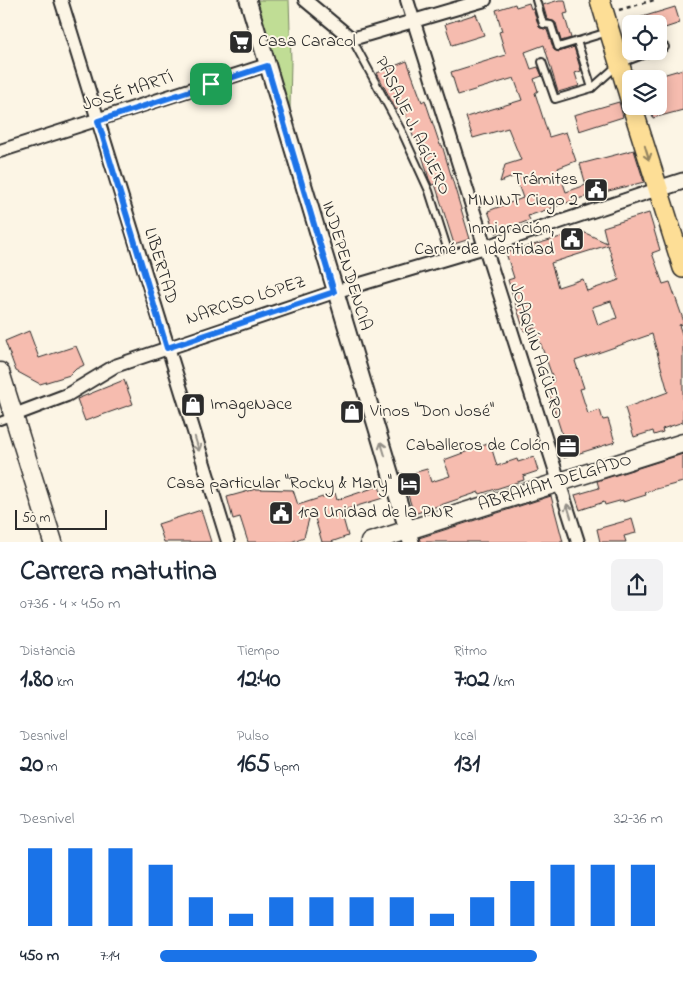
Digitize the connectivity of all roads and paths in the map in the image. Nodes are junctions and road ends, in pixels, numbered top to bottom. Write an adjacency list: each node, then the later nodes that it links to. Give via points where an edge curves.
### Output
1 (61, 0): 19 (street, LIBERTAD)
2 (248, 0): 15 (street, INDEPENDENCIA)
3 (305, 0): 10 (street)
4 (407, 0): 9 (street, JOAQUÍN AGÜERO)
5 (484, 0): 9 (street)
6 (536, 0): 11 (lane, via 544,24 551,25 558,47)
7 (654, 0): 8 (path)
8 (605, 15): 11 (lane); 14 (main road)
9 (414, 22): 10 (street); 23 (street, JOAQUÍN AGÜERO)
10 (352, 39): 24 (lane, PASAJE J. AGÜERO, via 429,190)
11 (577, 41): 17 (lane)
12 (630, 60): 14 (lane)
13 (542, 62): 17 (lane, via 555,99)
14 (619, 64): 16 (main road); 17 (lane)
15 (267, 66): 19 (street, JOSÉ MARTÍ); 26 (street, INDEPENDENCIA)
16 (622, 74)
17 (592, 88)
18 (635, 115): 22 (main road, one-way to 22)
19 (98, 121): 20 (street, JOSÉ MARTÍ); 27 (street, LIBERTAD)
20 (0, 151)
21 (683, 181): 22 (street, NARCISO LÓPEZ)
22 (658, 189): 23 (street, NARCISO LÓPEZ); 25 (main road)
23 (485, 247): 24 (street, NARCISO LÓPEZ); 31 (street, JOAQUÍN AGÜERO)
24 (450, 257): 26 (street, NARCISO LÓPEZ)
25 (683, 268)
26 (334, 292): 27 (street, NARCISO LÓPEZ); 32 (street, INDEPENDENCIA, one-way to 26)
27 (167, 348): 29 (street, NARCISO LÓPEZ, via 115,366 67,395); 34 (street, LIBERTAD, one-way to 34)
28 (0, 372): 29 (main road)
29 (7, 418): 33 (main road)
30 (683, 443): 31 (main road, ABRAHAM DELGADO)
31 (559, 481): 32 (main road, ABRAHAM DELGADO); 36 (street, JOAQUÍN AGÜERO, one-way to 31)
32 (410, 535): 35 (main road, ABRAHAM DELGADO)
33 (53, 542)
34 (228, 542)
35 (370, 542)
36 (578, 542)

